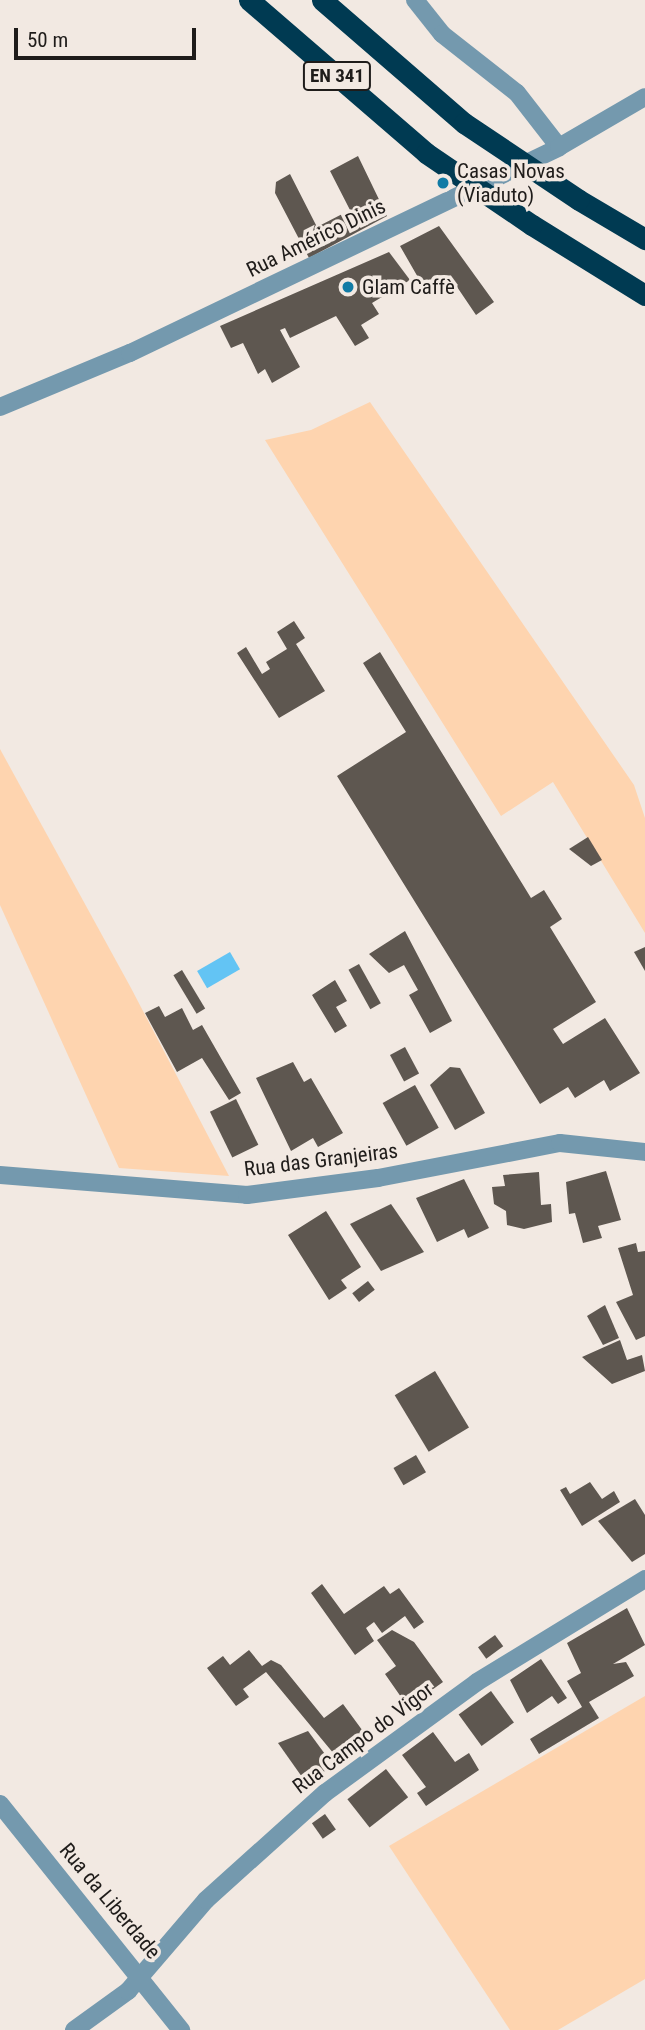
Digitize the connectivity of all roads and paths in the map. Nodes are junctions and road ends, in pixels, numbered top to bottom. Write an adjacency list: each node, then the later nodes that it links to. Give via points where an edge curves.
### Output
1 (249, 0): 7 (highway, EN 341, bridge, via 426,153)
2 (322, 0): 6 (highway, EN 341, bridge, via 464,123)
3 (415, 0): 5 (street, via 442,34 517,93)
4 (645, 97): 5 (street, Rua Américo Dinis)
5 (559, 147): 8 (street, Rua Américo Dinis, via 130,354)
6 (645, 239)
7 (645, 295)
8 (0, 407)
9 (645, 1152): 10 (street, Rua das Granjeiras, via 560,1143 378,1178 247,1195)
10 (0, 1175)
11 (645, 1579): 13 (street, Rua Campo do Vigor, via 477,1682 325,1793 206,1900)
12 (0, 1804): 13 (street, Rua da Liberdade)
13 (141, 1973): 14 (street, Rua Campo do Vigor); 15 (street, Rua da Liberdade)
14 (74, 2030)
15 (181, 2030)

